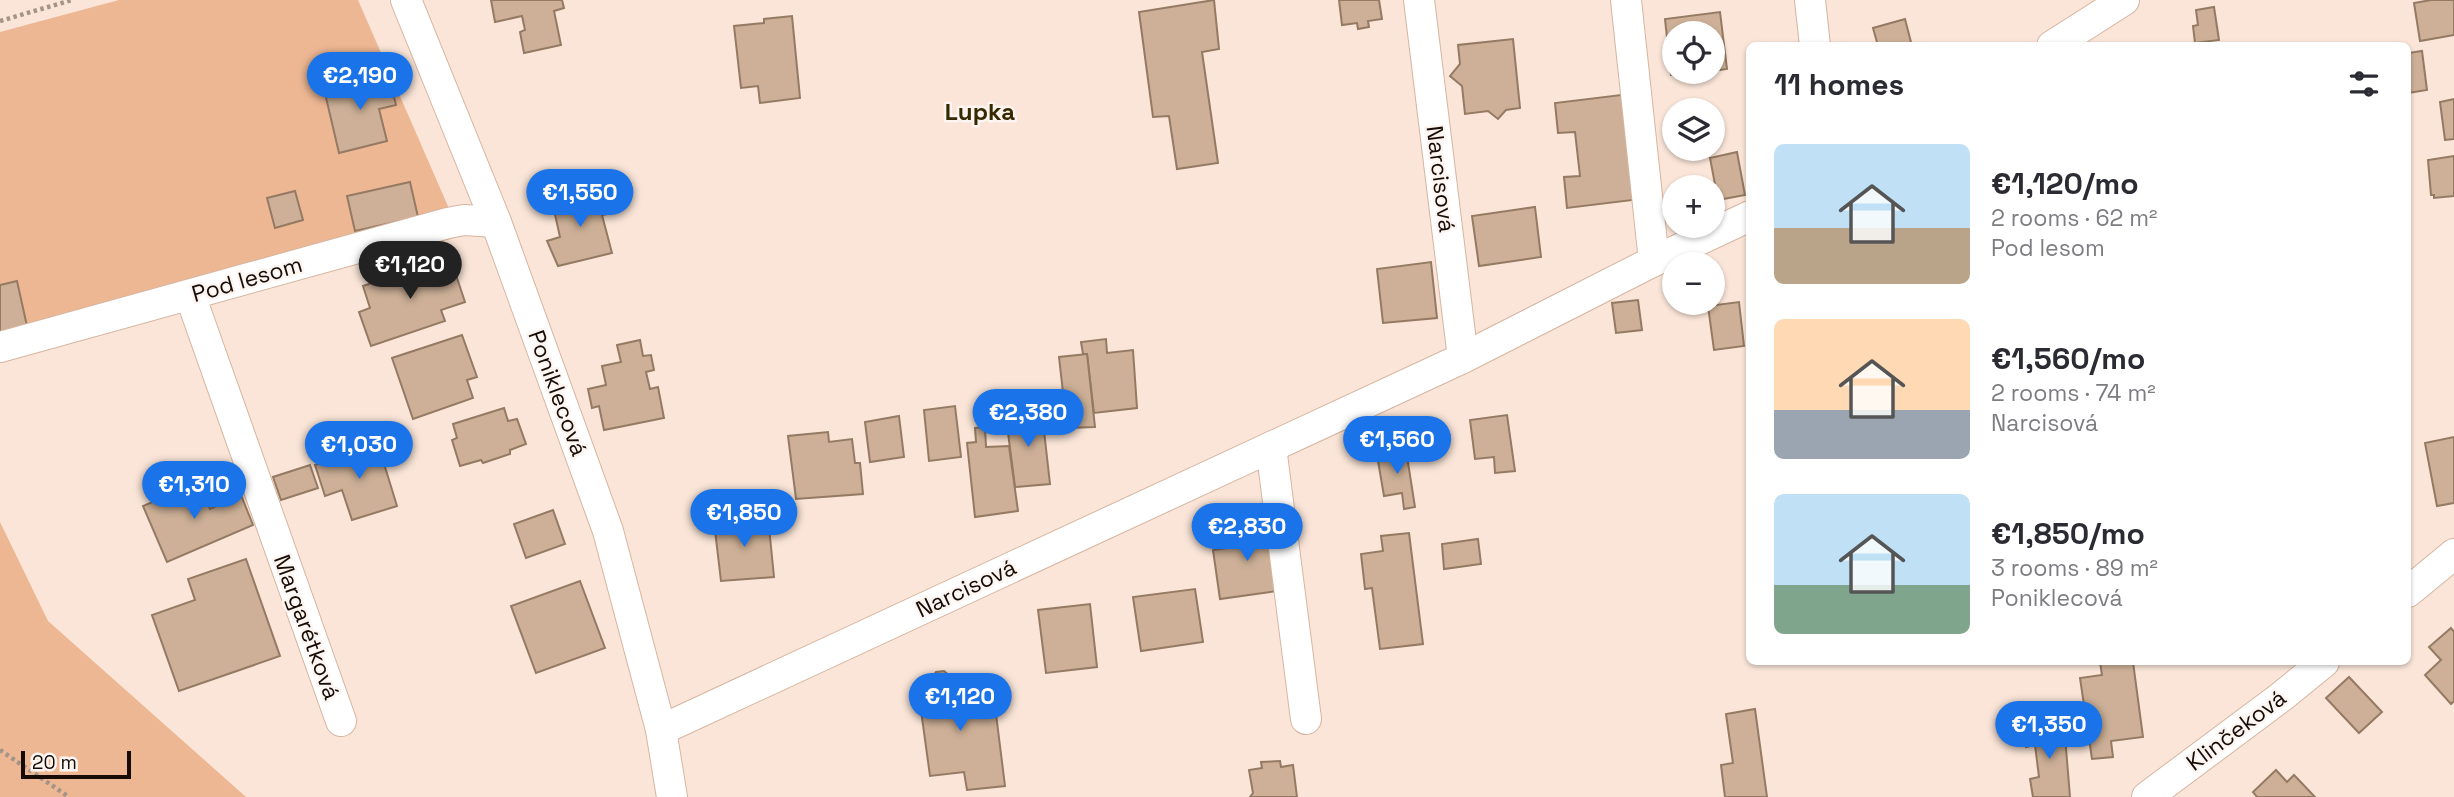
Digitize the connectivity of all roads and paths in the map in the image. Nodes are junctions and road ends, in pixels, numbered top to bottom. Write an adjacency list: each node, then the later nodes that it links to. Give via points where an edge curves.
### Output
1 (72, 0): 7 (path)
2 (406, 0): 11 (street, Poniklecová)
3 (1419, 0): 15 (street, Narcisová)
4 (1626, 0): 12 (street)
5 (1810, 0): 8 (street)
6 (2116, 3): 9 (street)
7 (0, 21)
8 (1815, 42)
9 (2058, 42)
10 (1746, 218): 12 (street, Narcisová)
11 (496, 222): 13 (street, Pod lesom, via 448,223); 22 (street, Poniklecová, via 608,531)
12 (1654, 261): 15 (street, Narcisová)
13 (190, 295): 14 (street, Pod lesom); 21 (street, Margarétková)
14 (0, 347)
15 (1463, 358): 16 (street, Narcisová)
16 (1271, 447): 20 (street); 22 (street, Narcisová)
17 (2454, 554): 18 (street)
18 (2411, 590)
19 (2320, 665): 26 (street, Klinčeková)
20 (1306, 719)
21 (341, 721)
22 (661, 730): 25 (street, Poniklecová)
23 (0, 750): 24 (path)
24 (69, 797)
25 (671, 797)
26 (2147, 797)

